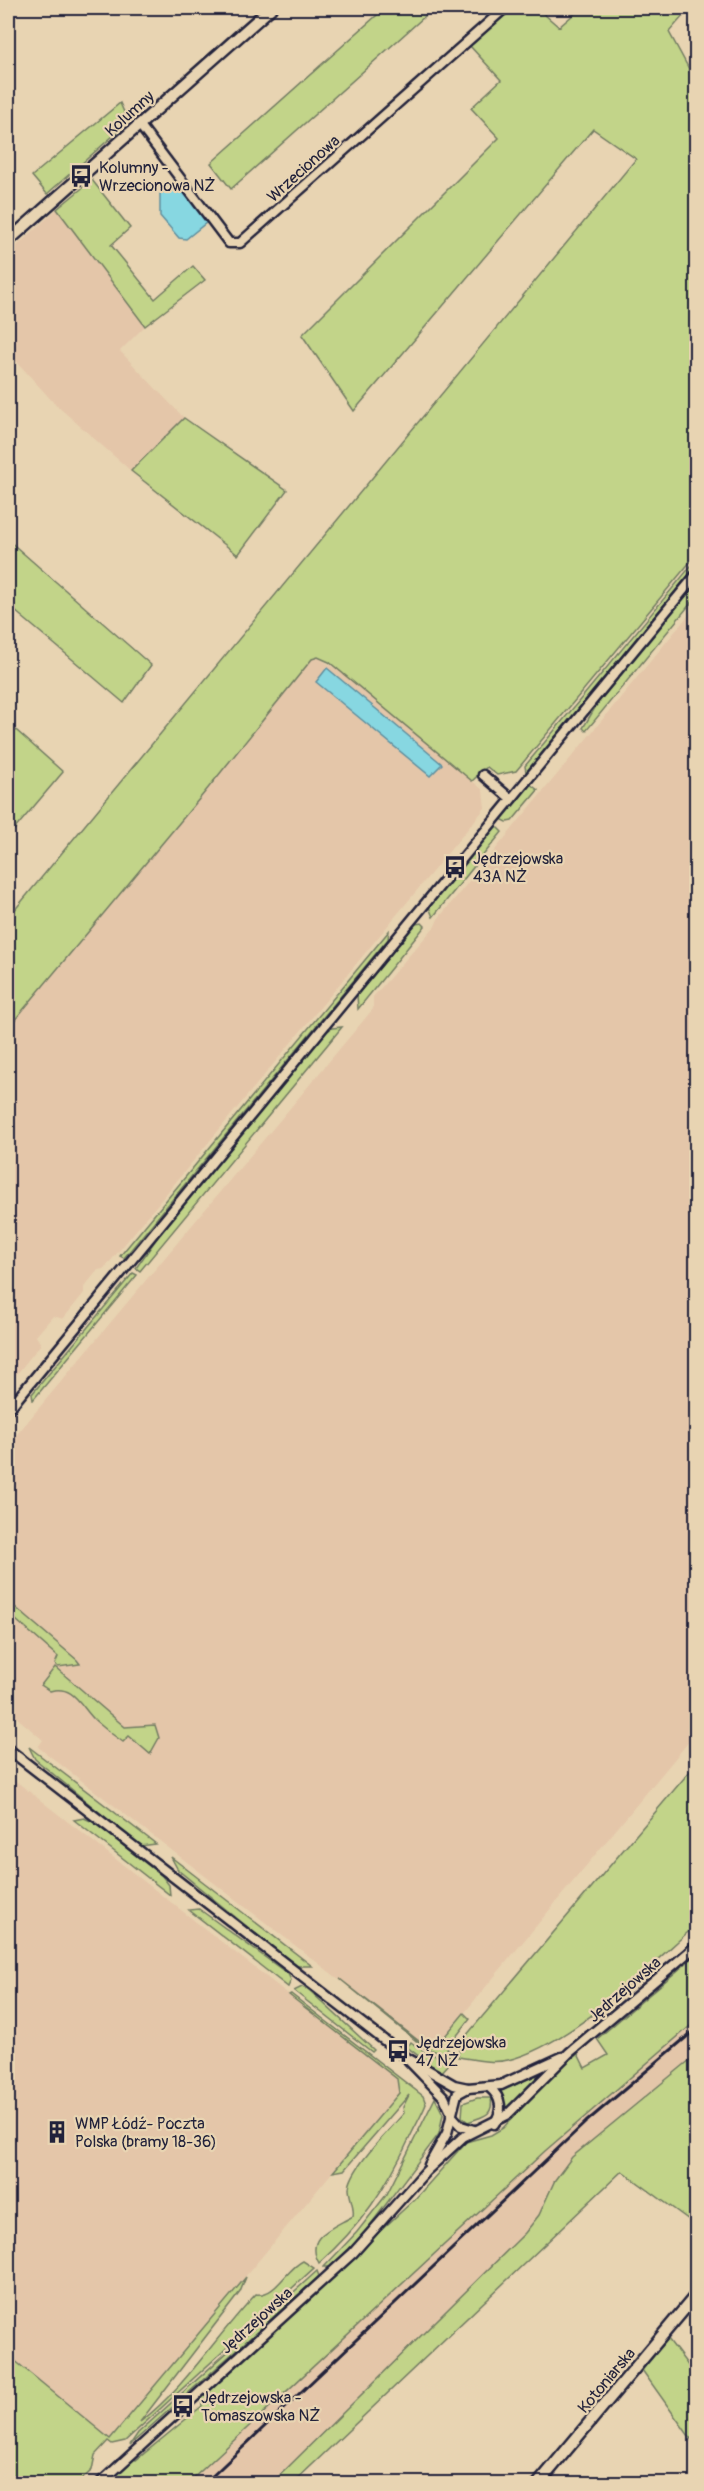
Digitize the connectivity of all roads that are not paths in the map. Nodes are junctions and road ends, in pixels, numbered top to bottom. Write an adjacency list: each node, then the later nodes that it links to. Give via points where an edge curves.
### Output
1 (272, 8): 3 (street, Kolumny)
2 (505, 8): 3 (street, Wrzecionowa, via 240,243 228,243)
3 (140, 124): 4 (street, Kolumny)
4 (8, 241)
5 (696, 575): 7 (street)
6 (483, 775): 7 (street)
7 (512, 799): 8 (street)
8 (8, 1410)
9 (8, 1749): 12 (street)
10 (696, 1946): 11 (street, Jędrzejowska)
11 (569, 2053): 14 (street, Jędrzejowska); 16 (street, Jędrzejowska)
12 (407, 2058): 13 (street, via 454,2085); 15 (street, via 447,2101)
13 (468, 2088): 14 (street, Jędrzejowska); 15 (street, Jędrzejowska, via 454,2098)
14 (490, 2088): 16 (street, via 500,2104)
15 (450, 2115): 17 (street, via 461,2126); 18 (street, Jędrzejowska, via 447,2133)
16 (494, 2124): 17 (street, Jędrzejowska)
17 (474, 2130): 18 (street, Jędrzejowska)
18 (426, 2171): 20 (street, Jędrzejowska, via 353,2253)
19 (696, 2295): 21 (street, Kotoniarska)
20 (99, 2484)
21 (538, 2484)

